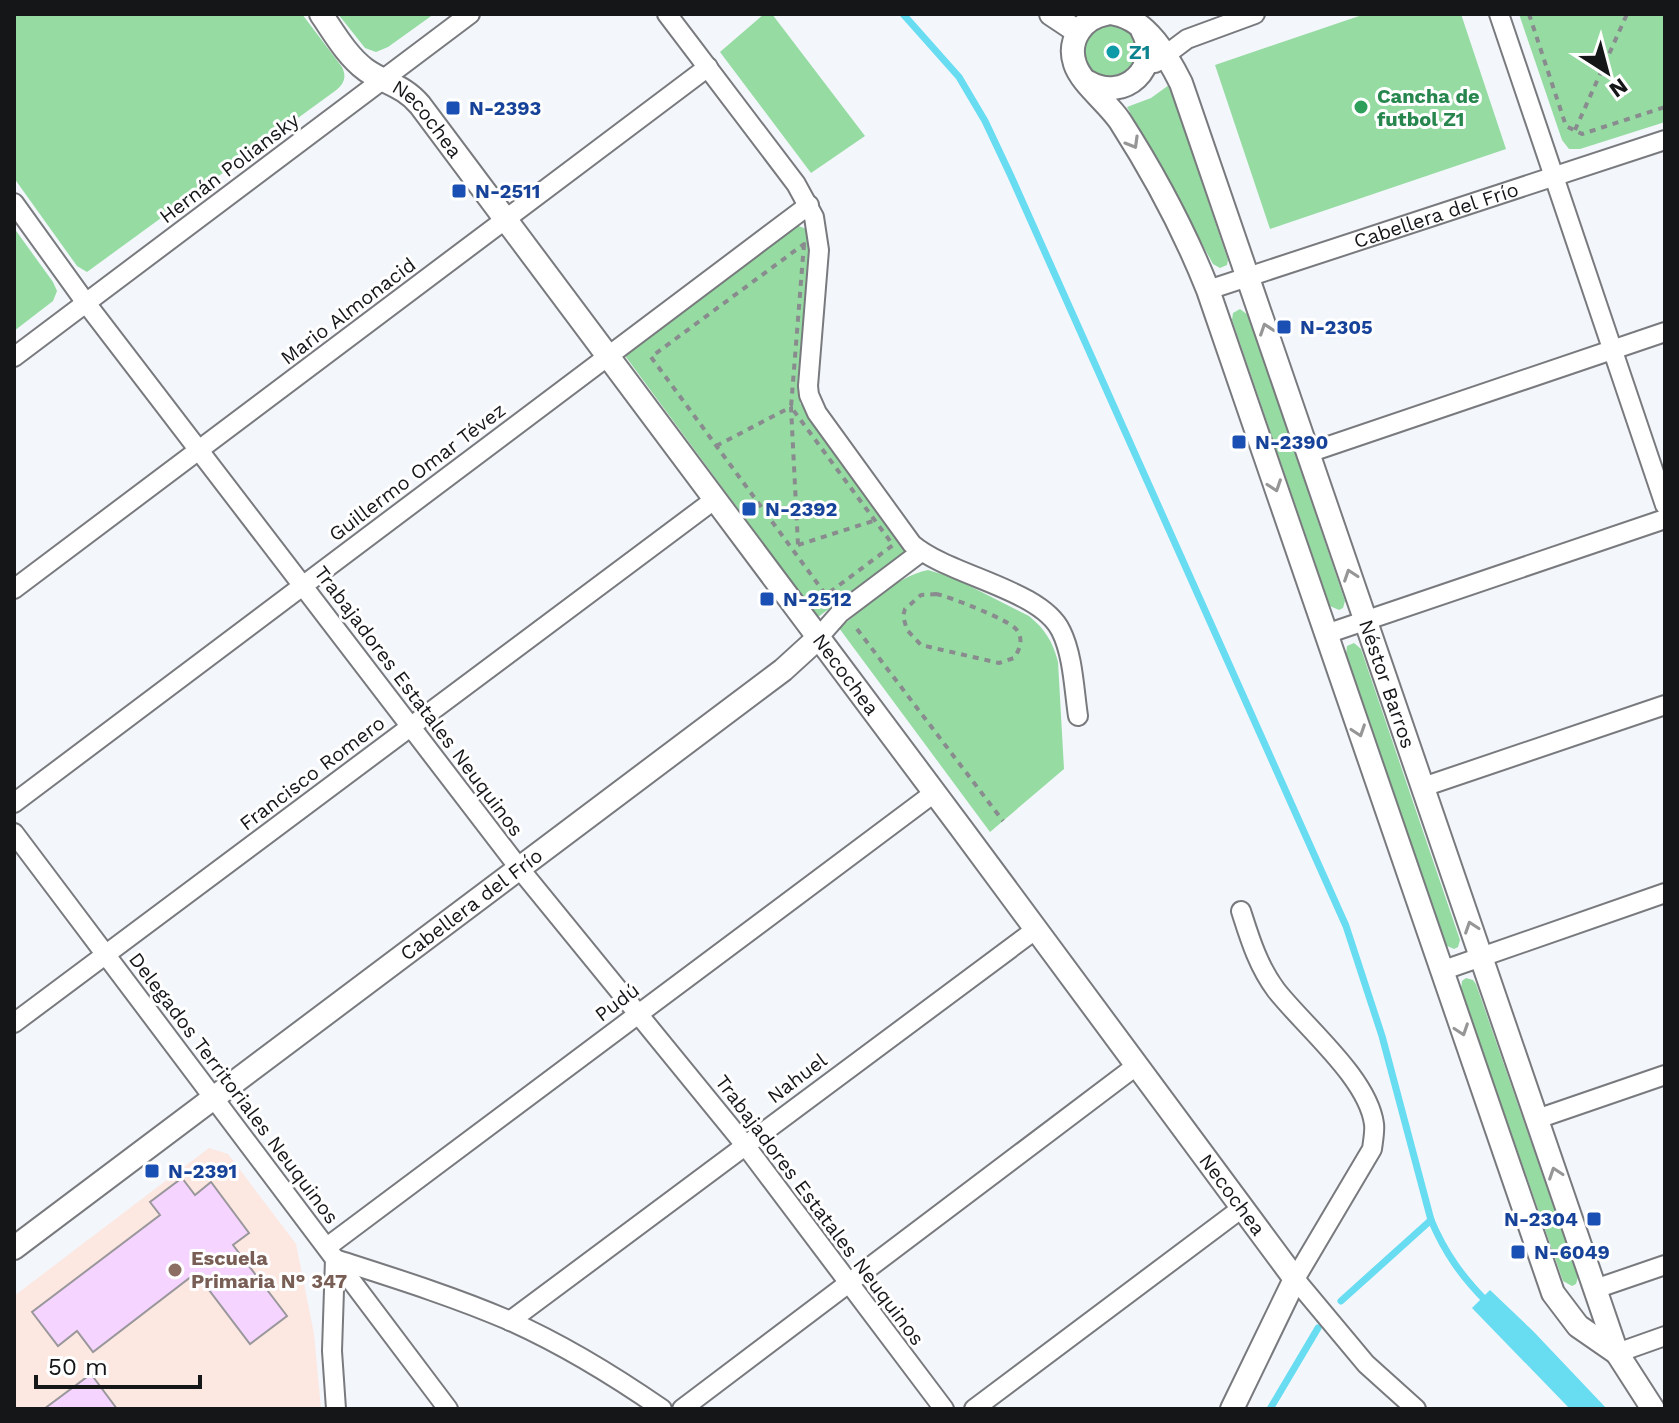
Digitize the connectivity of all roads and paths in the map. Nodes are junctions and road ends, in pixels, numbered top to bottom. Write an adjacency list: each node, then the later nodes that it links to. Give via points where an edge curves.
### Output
1 (321, 14): 15 (street, Necochea, via 357,62)
2 (470, 14): 15 (street, Hernán Poliansky)
3 (667, 14): 14 (street)
4 (1051, 14): 12 (street)
5 (1104, 14): 12 (street)
6 (1115, 14): 11 (street, Néstor Barros)
7 (1255, 14): 13 (street, via 1196,35)
8 (1499, 14): 21 (street)
9 (1529, 14): 19 (path, via 1566,126)
10 (1627, 14): 19 (path)
11 (1139, 26): 13 (street, Néstor Barros); 16 (street, via 1148,53)
12 (1078, 32): 17 (street, Néstor Barros, via 1072,53)
13 (1165, 54): 16 (street); 25 (street, Néstor Barros, via 1185,94)
14 (708, 67): 23 (street); 24 (street, Mario Almonacid)
15 (384, 79): 24 (street, Necochea, via 413,97); 27 (street, Hernán Poliansky)
16 (1136, 79): 17 (street, via 1106,89)
17 (1086, 81): 26 (street, Néstor Barros, one-way to 26, via 1131,140)
18 (1665, 107): 19 (path, via 1582,134)
19 (1575, 130)
20 (1665, 140): 21 (street, Cabellera del Frío)
21 (1554, 177): 25 (street, Cabellera del Frío); 29 (street)
22 (14, 203): 27 (street, Trabajadores Estatales Neuquinos)
23 (809, 205): 31 (street, Guillermo Omar Tévez); 42 (street, via 819,250 809,395 822,422)
24 (505, 220): 31 (street, Necochea); 34 (street, Mario Almonacid)
25 (1248, 277): 26 (street, Cabellera del Frío); 35 (street, Néstor Barros, one-way to 25)
26 (1208, 290): 48 (street, Néstor Barros, one-way to 48)
27 (86, 303): 30 (street, Hernán Poliansky); 34 (street, Trabajadores Estatales Neuquinos)
28 (1665, 332): 29 (street)
29 (1613, 350): 35 (street); 37 (street)
30 (14, 357)
31 (607, 357): 36 (street, Necochea); 43 (street, Guillermo Omar Tévez)
32 (791, 407): 33 (path); 33 (path, via 804,244 651,357); 39 (path); 40 (path)
33 (716, 446): 41 (path)
34 (199, 450): 43 (street, Trabajadores Estatales Neuquinos); 44 (street, Mario Almonacid)
35 (1308, 453): 45 (street, Néstor Barros, one-way to 35)
36 (714, 500): 49 (street, Necochea); 52 (street, Francisco Romero)
37 (1665, 505)
38 (1665, 519): 45 (street)
39 (876, 521): 40 (path); 41 (path, via 893,545 826,595)
40 (798, 545): 41 (path)
41 (791, 547)
42 (921, 552): 49 (street, Cabellera del Frío, via 840,613); 51 (street, via 1050,616 1064,637)
43 (303, 586): 52 (street, Trabajadores Estatales Neuquinos); 55 (street, Guillermo Omar Tévez)
44 (14, 589)
45 (1366, 620): 48 (street); 53 (street, Néstor Barros)
46 (1011, 624): 46 (path, via 1020,646 1014,658 999,663 921,645 903,616 914,599 928,593)
47 (857, 629): 56 (path)
48 (1326, 634): 64 (street, Néstor Barros, one-way to 64)
49 (817, 639): 54 (street, Necochea); 58 (street, Cabellera del Frío)
50 (1665, 705): 53 (street)
51 (1078, 716)
52 (411, 727): 58 (street, Trabajadores Estatales Neuquinos); 62 (street, Francisco Romero)
53 (1423, 787): 63 (street, Néstor Barros, one-way to 53)
54 (934, 793): 61 (street, Necochea); 65 (street, Pudú)
55 (14, 803)
56 (1003, 821)
57 (14, 833): 62 (street, Delegados Territoriales Neuquinos)
58 (519, 868): 65 (street, Trabajadores Estatales Neuquinos); 69 (street, Cabellera del Frío)
59 (1665, 893): 63 (street)
60 (1241, 911): 76 (street, via 1257,958 1276,989 1340,1062 1367,1102 1375,1125 1372,1149)
61 (1035, 930): 67 (street, Necochea); 71 (street, Nahuel)
62 (106, 955): 66 (street, Francisco Romero); 69 (street, Delegados Territoriales Neuquinos)
63 (1481, 957): 64 (street); 70 (street, Néstor Barros)
64 (1441, 971): 81 (street, Néstor Barros, one-way to 81, via 1553,1293 1578,1326)
65 (638, 1014): 71 (street, Trabajadores Estatales Neuquinos); 74 (street, Pudú)
66 (14, 1023)
67 (1136, 1066): 72 (street, Necochea); 77 (street)
68 (1665, 1075): 70 (street)
69 (214, 1098): 73 (street, Cabellera del Frío); 74 (street, Delegados Territoriales Neuquinos)
70 (1537, 1119): 78 (street, Néstor Barros, one-way to 70)
71 (745, 1145): 77 (street, Trabajadores Estatales Neuquinos); 79 (street, Nahuel)
72 (1242, 1208): 76 (street, Necochea); 87 (street)
73 (14, 1248)
74 (331, 1253): 79 (street); 82 (street); 83 (street, Delegados Territoriales Neuquinos)
75 (1665, 1265): 78 (street)
76 (1295, 1279): 88 (street); 89 (street, via 1366,1364)
77 (849, 1283): 85 (street); 86 (street, Trabajadores Estatales Neuquinos)
78 (1595, 1289): 81 (street, Néstor Barros)
79 (510, 1321): 84 (street)
80 (1665, 1336): 81 (street)
81 (1617, 1353): 90 (street, Néstor Barros)
82 (336, 1409)
83 (448, 1409)
84 (662, 1409)
85 (682, 1409)
86 (944, 1409)
87 (974, 1409)
88 (1232, 1409)
89 (1416, 1409)
90 (1653, 1409)

